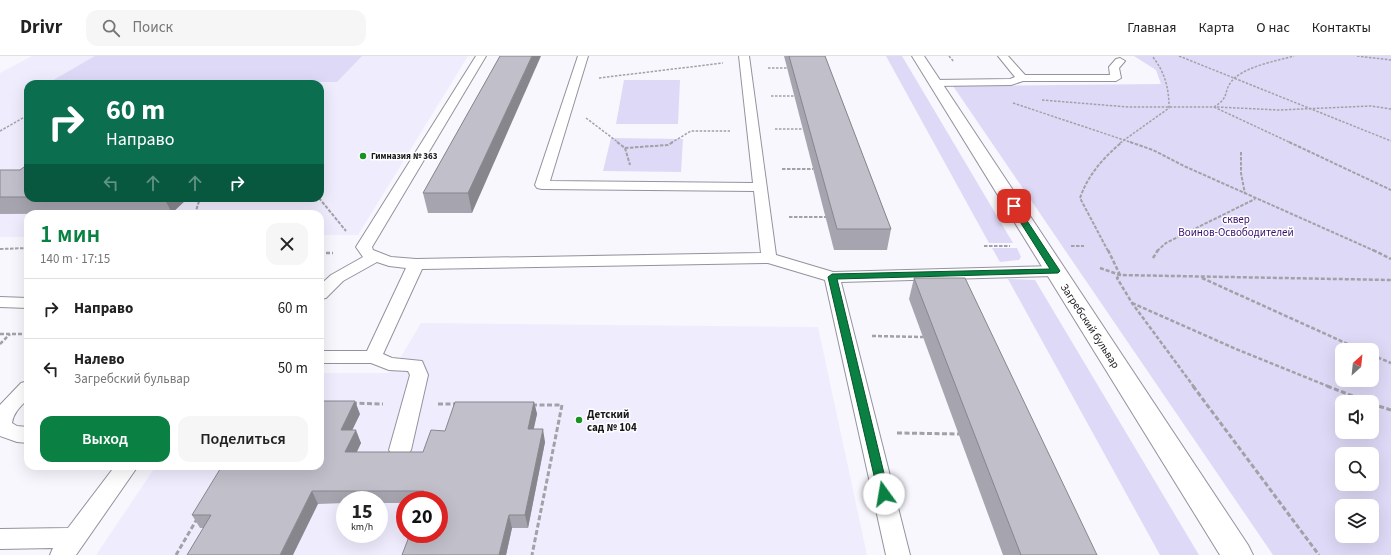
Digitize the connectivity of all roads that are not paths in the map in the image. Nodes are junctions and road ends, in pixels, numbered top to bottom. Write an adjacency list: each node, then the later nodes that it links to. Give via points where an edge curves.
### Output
1 (481, 56): 10 (lane)
2 (583, 56): 9 (lane, via 542,185)
3 (918, 56): 8 (street, Загребский бульвар)
4 (1003, 56): 7 (lane)
5 (745, 58): 9 (lane)
6 (1120, 61): 7 (lane, via 1114,67 1116,78)
7 (1022, 78): 8 (lane, via 1010,82)
8 (934, 82): 13 (street, Загребский бульвар)
9 (760, 186): 11 (lane)
10 (370, 251): 12 (lane, via 389,261); 15 (lane)
11 (769, 258): 12 (lane); 14 (lane)
12 (416, 264): 19 (lane)
13 (1055, 271): 14 (lane); 27 (street, Загребский бульвар)
14 (832, 277): 26 (lane)
15 (324, 290)
16 (0, 302): 17 (lane)
17 (24, 303)
18 (324, 357): 19 (lane)
19 (373, 357): 22 (lane, via 389,364 415,365 419,375)
20 (24, 392): 21 (lane, via 1,420 1,426 6,431)
21 (24, 435)
22 (400, 450)
23 (124, 470): 25 (lane)
24 (0, 538): 25 (lane)
25 (68, 547)
26 (898, 555)
27 (1237, 555)

